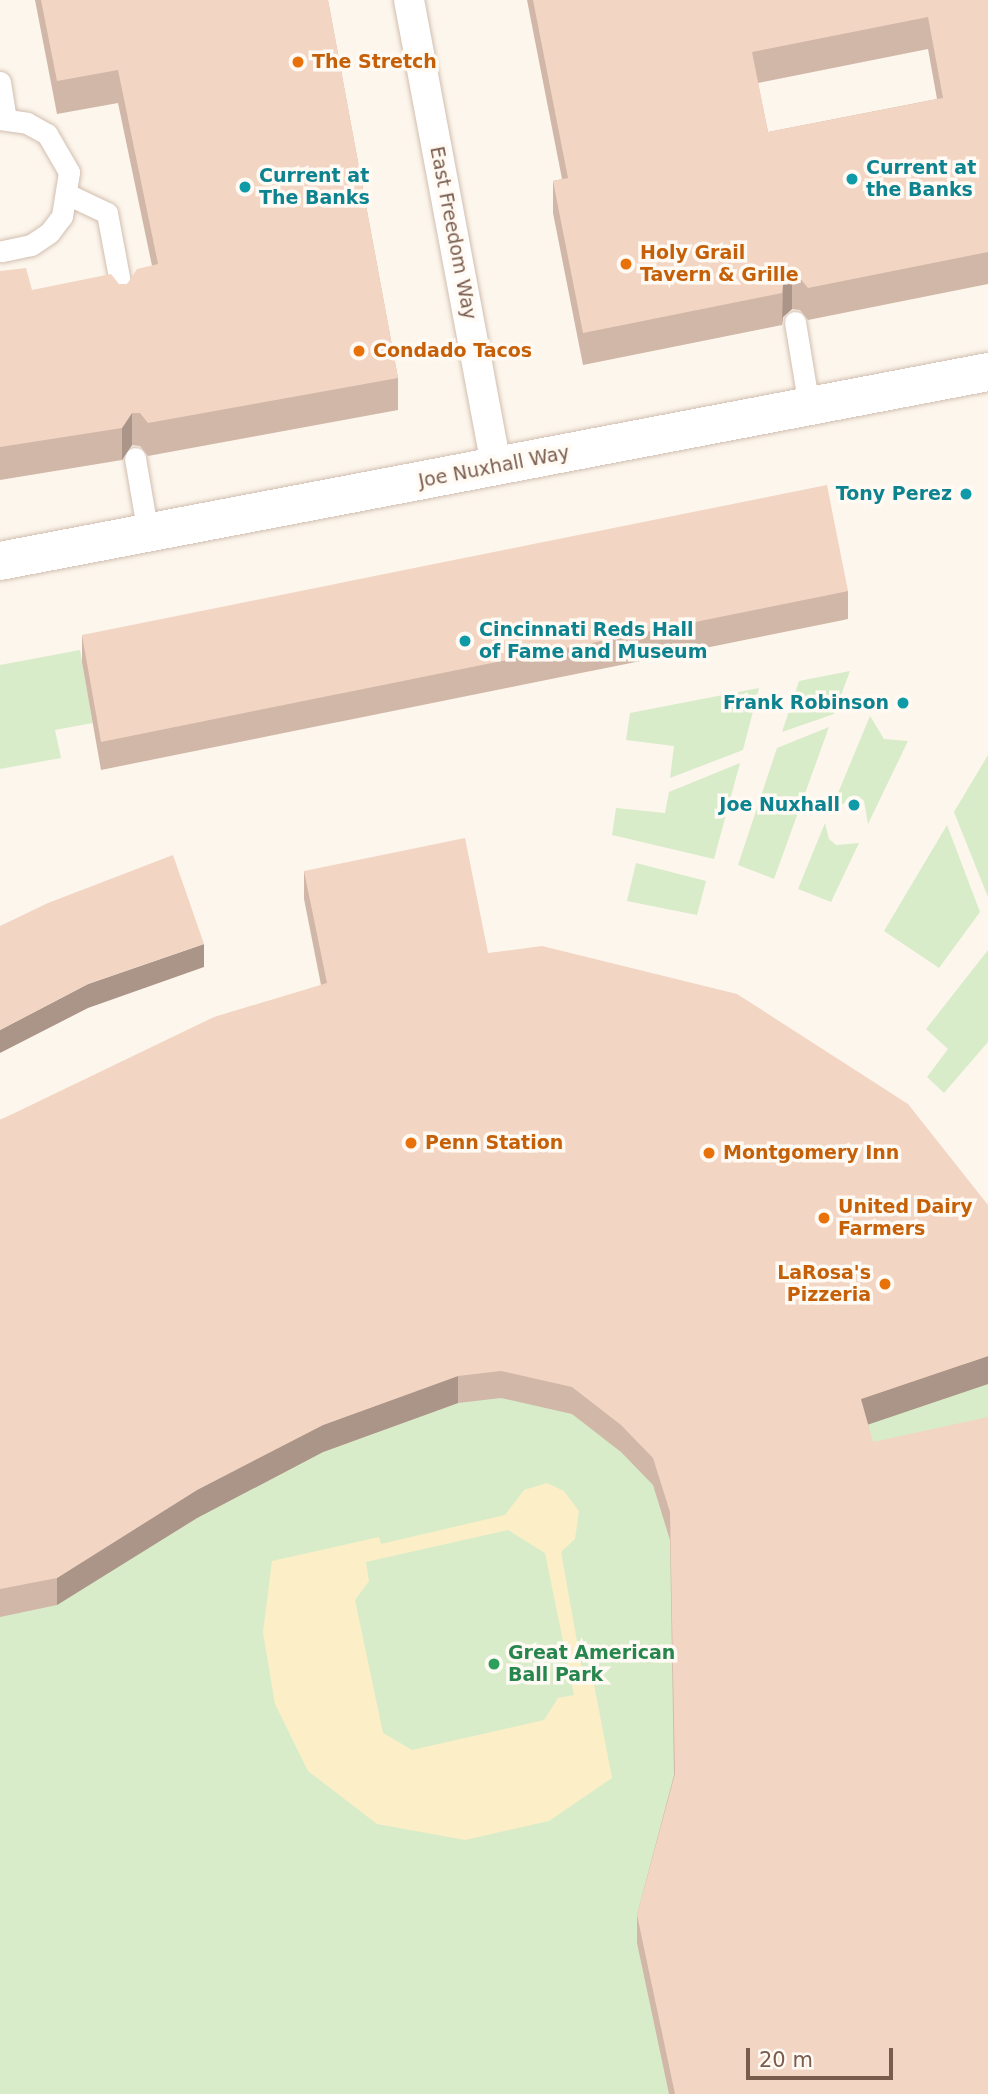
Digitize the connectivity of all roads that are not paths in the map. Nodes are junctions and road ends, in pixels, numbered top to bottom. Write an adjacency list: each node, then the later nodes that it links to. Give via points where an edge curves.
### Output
1 (409, 0): 11 (street, East Freedom Way)
2 (0, 82): 3 (lane)
3 (3, 119): 4 (lane, via 47,134 69,172)
4 (69, 195): 5 (lane, via 62,216 49,233 31,245); 6 (lane, via 107,213)
5 (2, 251)
6 (124, 304)
7 (795, 322): 9 (lane)
8 (988, 372): 9 (street, Joe Nuxhall Way)
9 (809, 407): 11 (street, Joe Nuxhall Way)
10 (135, 458): 12 (lane)
11 (496, 467): 12 (street, Joe Nuxhall Way)
12 (148, 534): 13 (street, Joe Nuxhall Way)
13 (0, 561)

